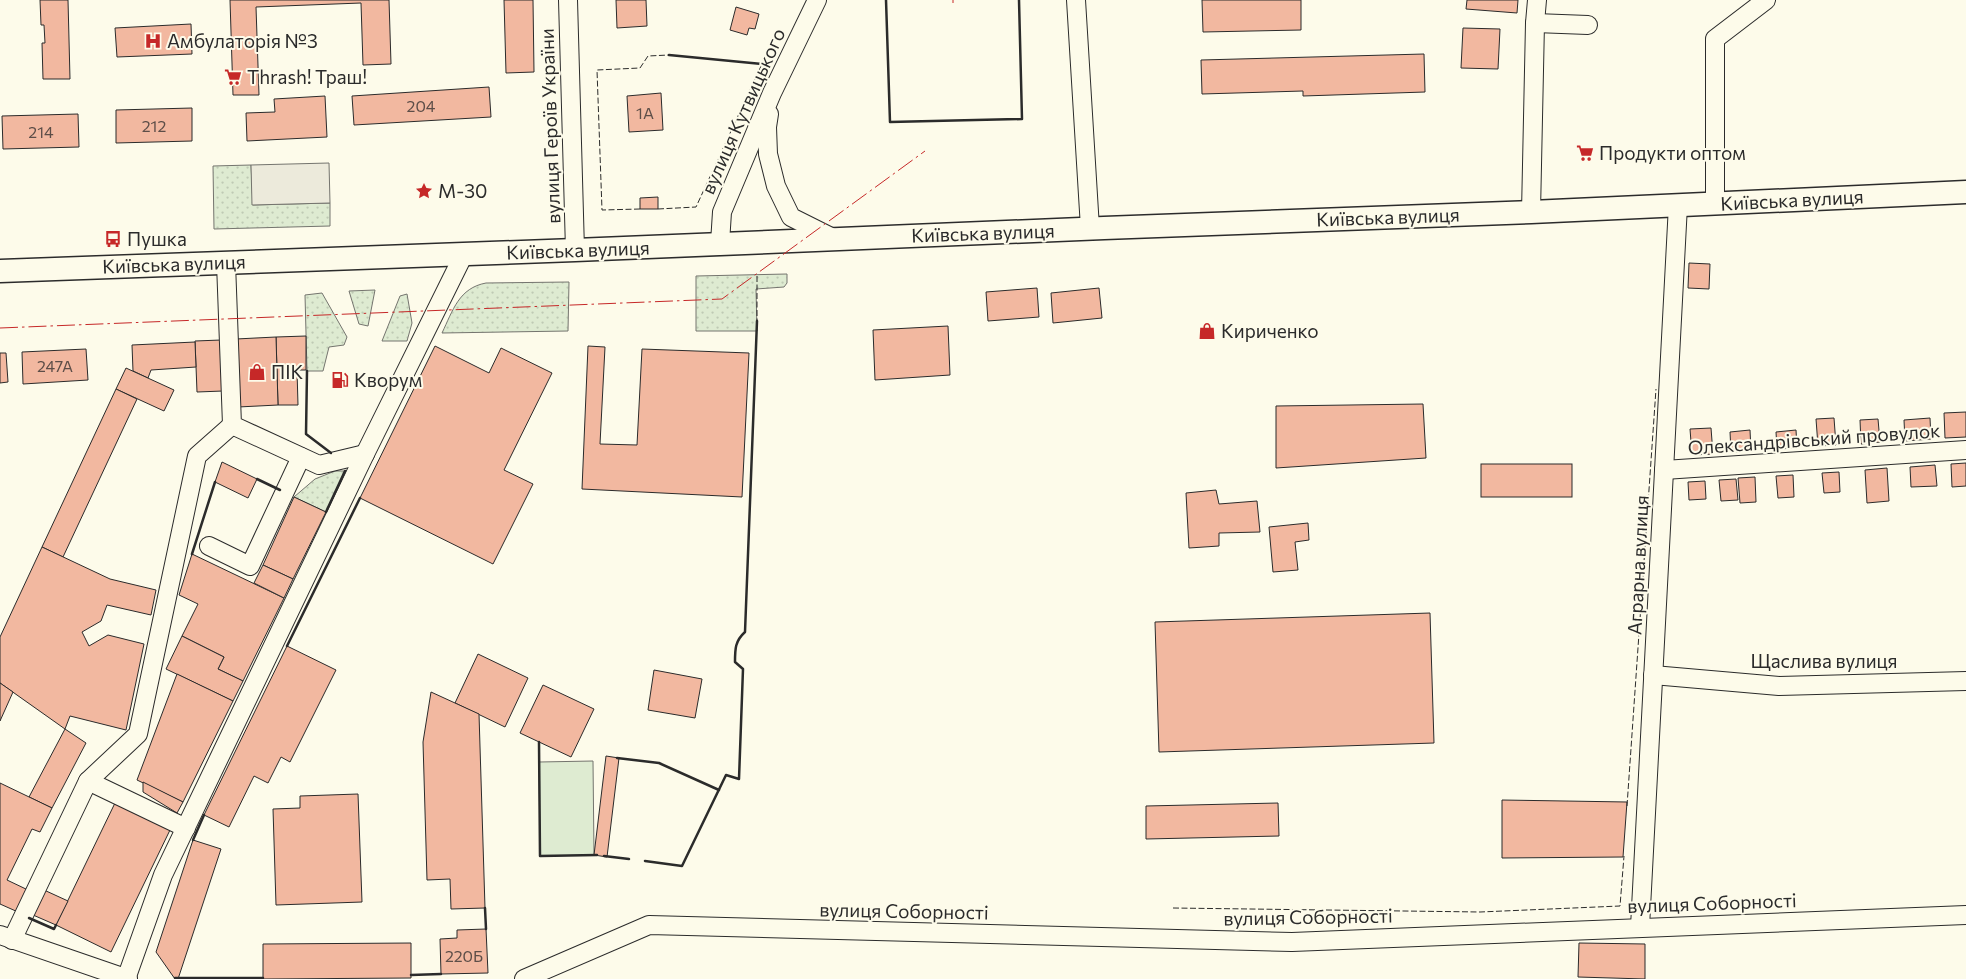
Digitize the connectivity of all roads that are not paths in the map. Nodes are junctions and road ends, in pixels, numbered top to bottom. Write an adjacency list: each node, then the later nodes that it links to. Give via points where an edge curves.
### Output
1 (568, 0): 16 (street, вулиця Героїв України)
2 (817, 0): 8 (street, вулиця Кутвицького)
3 (1076, 0): 13 (street)
4 (1537, 0): 6 (street)
5 (1766, 0): 10 (street, via 1715,39)
6 (1535, 23): 7 (street); 12 (street)
7 (1588, 24)
8 (772, 93): 14 (street, via 767,127 768,154 776,186 791,217); 15 (street, вулиця Кутвицького, via 722,212)
9 (1966, 192): 10 (main road, Київська вулиця)
10 (1715, 204): 11 (main road, Київська вулиця)
11 (1678, 206): 12 (main road, Київська вулиця); 24 (street, Аграрна вулиця)
12 (1531, 212): 13 (main road, Київська вулиця)
13 (1090, 228): 14 (main road, Київська вулиця)
14 (835, 239): 15 (main road, Київська вулиця)
15 (720, 243): 16 (main road, Київська вулиця)
16 (575, 250): 17 (main road, Київська вулиця)
17 (464, 254): 18 (main road, Київська вулиця); 22 (street)
18 (226, 263): 19 (main road, Київська вулиця); 20 (street)
19 (0, 271)
20 (232, 425): 23 (street); 28 (street, via 197,456 138,734)
21 (1966, 450): 24 (street, Олександрівський провулок)
22 (365, 454): 23 (street, via 318,465); 29 (street)
23 (301, 457): 25 (street, via 250,566)
24 (1664, 470): 26 (street, Аграрна вулиця)
25 (209, 546)
26 (1653, 674): 27 (street, Щаслива вулиця, via 1779,686); 31 (street, Аграрна вулиця)
27 (1966, 681)
28 (88, 781): 29 (street); 32 (street)
29 (186, 828): 33 (street, via 163,876)
30 (1966, 915): 31 (street, вулиця Соборності)
31 (1640, 927): 34 (street, вулиця Соборності, via 1292,942 650,925)
32 (6, 937): 33 (street)
33 (127, 979)
34 (524, 979)

